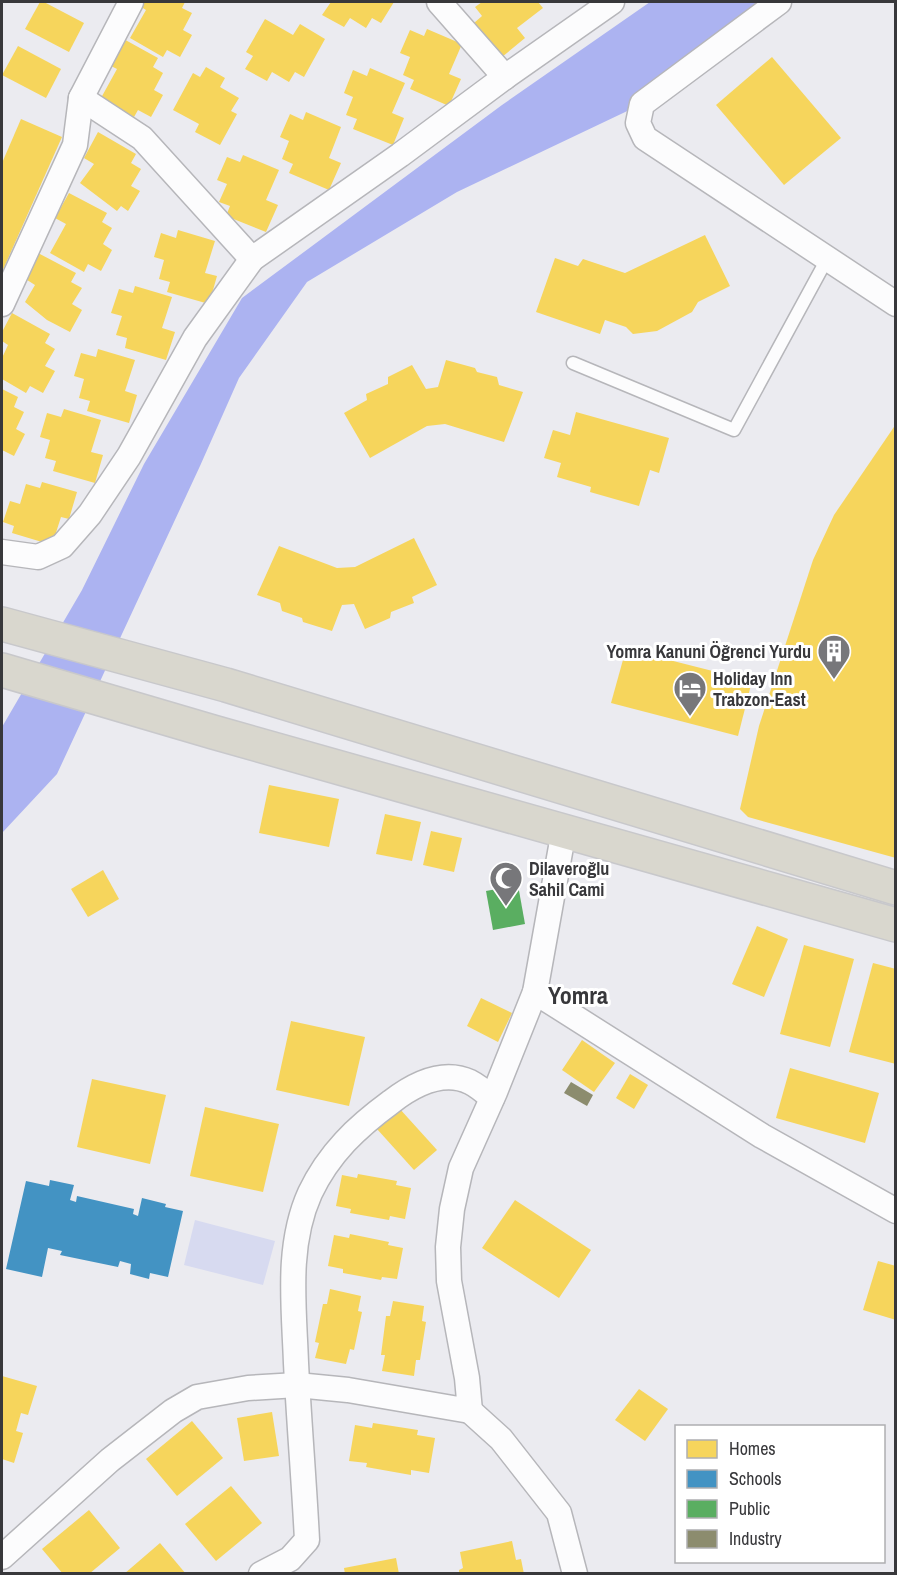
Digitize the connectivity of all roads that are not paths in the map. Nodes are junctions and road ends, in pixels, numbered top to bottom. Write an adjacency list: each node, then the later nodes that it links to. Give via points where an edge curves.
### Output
1 (131, 2): 6 (street)
2 (439, 2): 5 (street)
3 (612, 2): 5 (street)
4 (779, 2): 7 (street, via 642,104 638,123 645,138)
5 (505, 77): 8 (street)
6 (81, 98): 8 (street, via 142,138); 9 (street, via 75,145)
7 (826, 258): 10 (street); 11 (lane, via 734,430)
8 (252, 259): 12 (street, via 195,338 129,456 90,514 62,546 38,557)
9 (2, 304)
10 (896, 304)
11 (573, 363)
12 (2, 552)
13 (2, 624): 16 (highway, via 226,685)
14 (2, 670): 15 (highway)
15 (564, 830): 17 (highway); 18 (street)
16 (896, 888)
17 (896, 925)
18 (535, 992): 19 (street); 20 (street, via 762,1136)
19 (492, 1098): 21 (street, via 471,1082 451,1076 428,1080 401,1094 359,1125 337,1150 311,1191 294,1247); 22 (street, via 461,1168 448,1247 449,1281)
20 (896, 1211)
21 (297, 1385): 22 (street); 23 (street, via 197,1397 110,1460); 24 (street, via 307,1540 290,1559)
22 (470, 1411): 25 (street, via 501,1438 560,1513)
23 (2, 1557)
24 (261, 1574)
25 (575, 1574)

